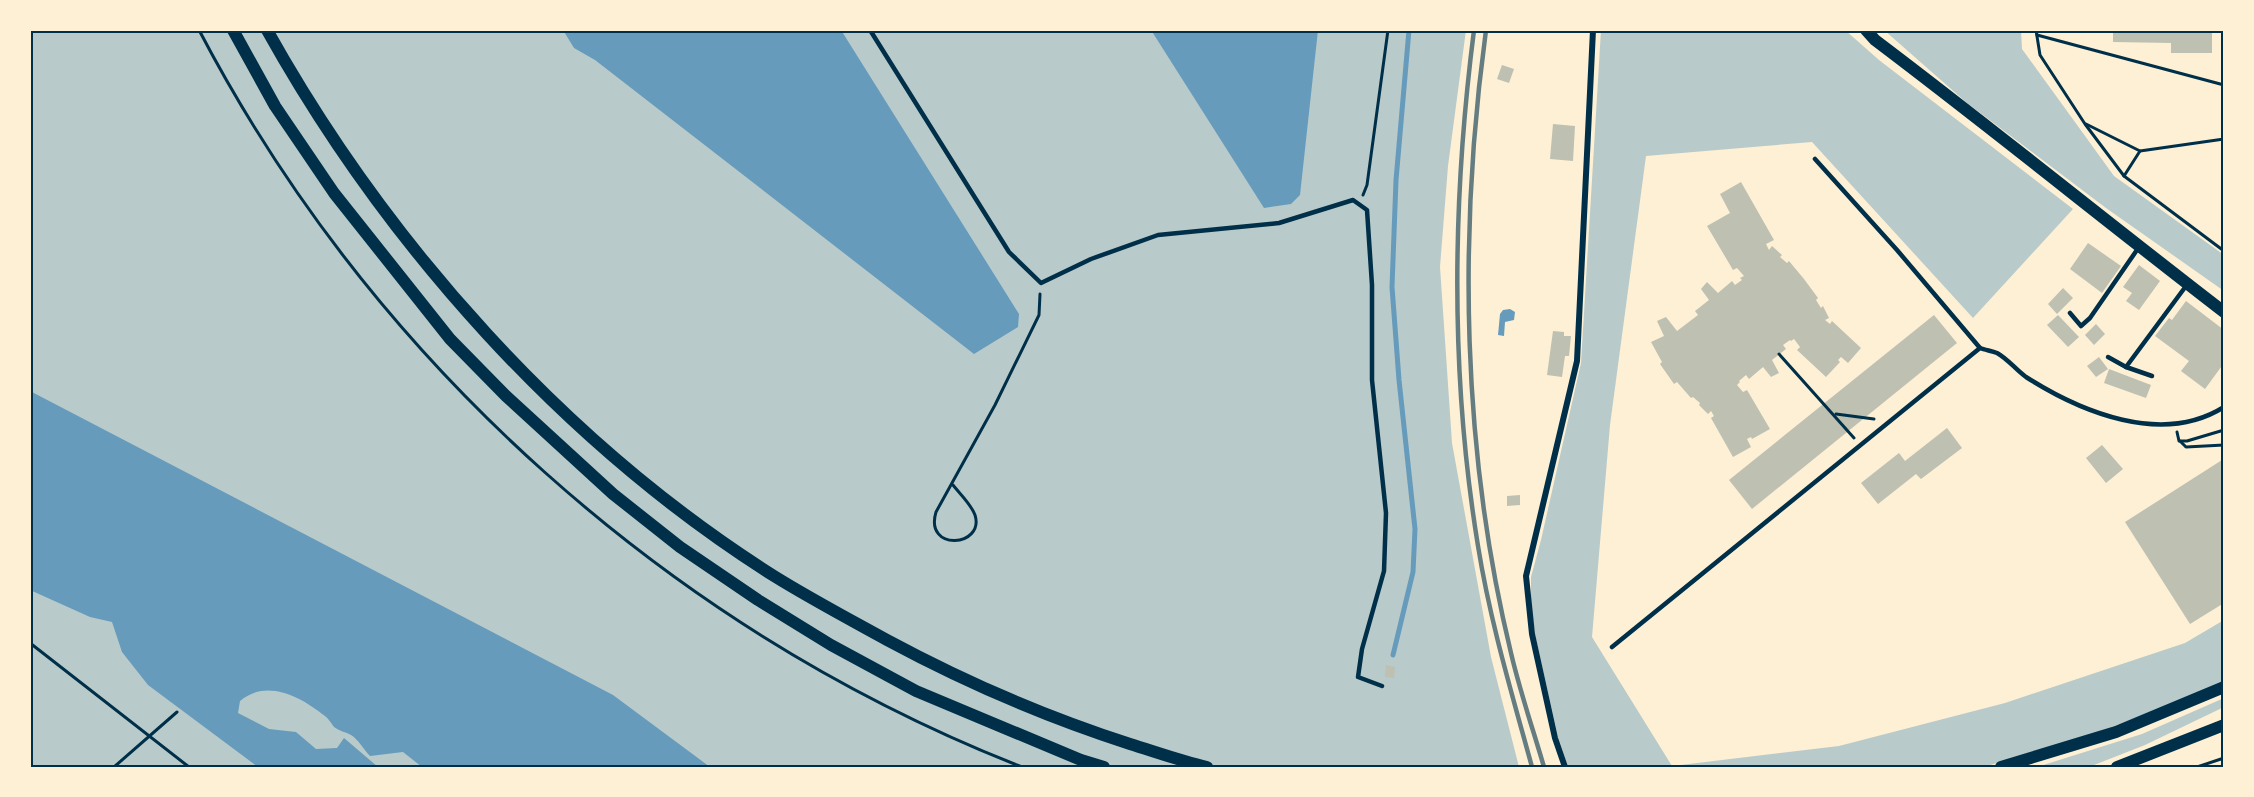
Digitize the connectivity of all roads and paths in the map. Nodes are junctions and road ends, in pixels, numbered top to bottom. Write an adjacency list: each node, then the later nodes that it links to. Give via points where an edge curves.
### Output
1 (233, 30): 46 (main road, via 275,106 334,193 443,330 506,396 613,494 680,547 831,645 915,691)
2 (267, 30): 47 (main road, via 300,91 406,240 539,389 622,463 773,575 922,659 1000,697 1093,732)
3 (870, 30): 18 (lane, via 1009,252)
4 (1388, 30): 15 (path, via 1367,185)
5 (1593, 30): 48 (street, via 1577,361 1526,576 1532,634)
6 (1866, 30): 16 (main road)
7 (2036, 30): 8 (path)
8 (2037, 35): 9 (path); 10 (path, via 2040,55)
9 (2224, 85)
10 (2085, 124): 12 (path); 14 (path)
11 (2224, 139): 12 (path)
12 (2140, 152): 14 (path)
13 (1815, 159): 22 (lane)
14 (2124, 176): 17 (path)
15 (1360, 205): 18 (lane, via 1353,200 1279,223 1158,235 1091,259); 38 (lane, via 1367,210 1372,380 1386,513 1384,571 1358,677)
16 (2139, 247): 19 (main road); 21 (lane, via 2090,318 2081,326)
17 (2224, 251)
18 (1041, 283): 35 (path, via 1039,315)
19 (2188, 284): 20 (main road); 25 (lane)
20 (2224, 312)
21 (2070, 313)
22 (1980, 348): 27 (lane, via 1998,354 2025,376 2078,405 2113,417 2175,424); 33 (lane)
23 (1779, 354): 28 (path)
24 (2108, 357): 25 (lane)
25 (2126, 367): 26 (lane)
26 (2152, 376)
27 (2224, 407)
28 (1834, 414): 29 (path); 33 (path)
29 (1872, 419)
30 (2224, 430): 32 (path)
31 (2180, 441): 34 (path, via 2186,447)
32 (2187, 441)
33 (1860, 445): 37 (lane)
34 (2224, 445)
35 (952, 485): 35 (path, via 934,519 938,533 954,542 972,533 976,519 971,506)
36 (30, 643): 42 (path)
37 (1612, 647)
38 (1382, 686)
39 (2224, 687): 49 (main road, via 2116,732)
40 (177, 712): 42 (path)
41 (2224, 725): 50 (main road)
42 (149, 735): 44 (path); 45 (path)
43 (2224, 758): 51 (path)
44 (114, 767)
45 (189, 767)
46 (1104, 767)
47 (1207, 767)
48 (1565, 767)
49 (2001, 767)
50 (2117, 767)
51 (2198, 767)

